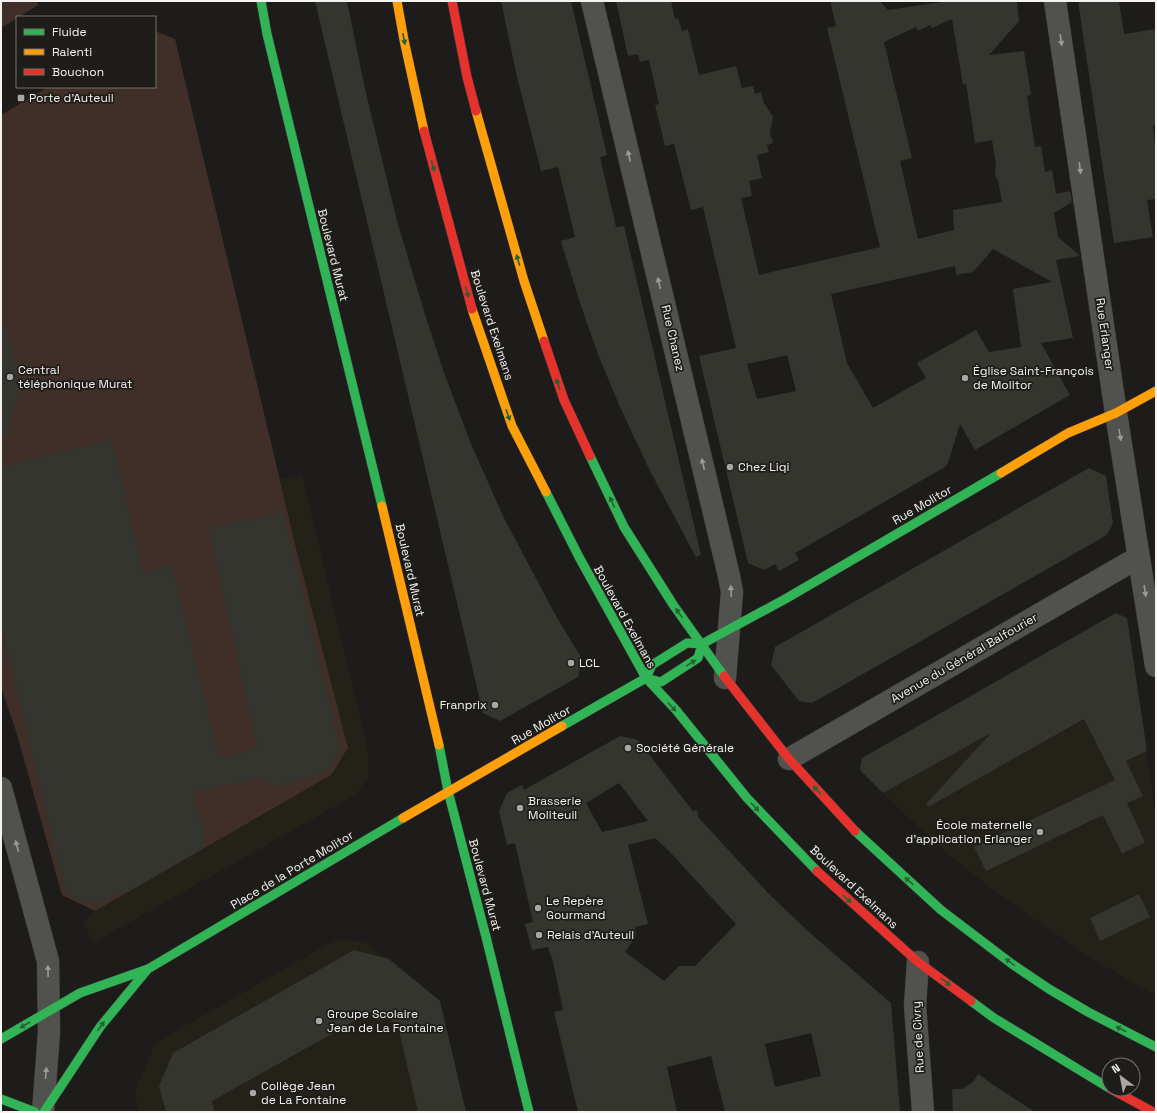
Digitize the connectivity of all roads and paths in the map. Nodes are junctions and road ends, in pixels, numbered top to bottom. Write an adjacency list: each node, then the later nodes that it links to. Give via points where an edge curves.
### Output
1 (260, 1): 7 (main road, Boulevard Murat)
2 (397, 1): 14 (main road, Boulevard Exelmans, one-way to 14, via 428,147 473,313 512,426 579,557)
3 (452, 1): 12 (main road, one-way to 3, via 674,606 624,527 564,400 524,281 467,77)
4 (592, 1): 11 (street, Rue Chanez, one-way to 4, via 732,592 729,576)
5 (1055, 1): 9 (street, Rue Erlanger, one-way to 9)
6 (255, 14): 7 (main road, Boulevard Murat)
7 (267, 34): 18 (main road, Boulevard Murat, via 372,461)
8 (1156, 391): 9 (main road, Rue Molitor)
9 (1116, 413): 10 (street, Rue Erlanger, one-way to 10); 11 (main road, Rue Molitor, via 1068,433 787,598)
10 (1139, 557): 13 (street, Rue Erlanger, one-way to 13); 16 (street, Avenue du Général Balfourier)
11 (729, 629): 12 (main road, Rue Molitor); 15 (street, Rue Chanez)
12 (702, 644): 14 (main road, Rue Molitor, via 687,643 652,665); 14 (main road, one-way to 12, via 661,682 698,658); 15 (main road)
13 (1156, 666)
14 (646, 678): 18 (main road, Rue Molitor); 19 (main road, Boulevard Exelmans, one-way to 19, via 676,710 747,798 824,880)
15 (725, 678): 16 (main road)
16 (789, 759): 23 (main road, one-way to 16, via 1049,989 941,910 861,838)
17 (1, 788): 21 (street, one-way to 17, via 48,961)
18 (448, 791): 20 (main road, Place de la Porte Molitor); 29 (main road, Boulevard Murat)
19 (918, 962): 24 (main road, Boulevard Exelmans, one-way to 24, via 994,1018); 30 (street, Rue de Civry, via 915,1005)
20 (148, 969): 21 (main road, Place de la Porte Molitor, via 80,993); 28 (main road, Place de la Porte Molitor, one-way to 20, via 100,1027)
21 (49, 1010): 22 (main road, Place de la Porte Molitor, one-way to 22); 28 (street, one-way to 21)
22 (1, 1039)
23 (1156, 1047)
24 (1101, 1083)
25 (1126, 1097): 31 (main road, Boulevard Exelmans)
26 (1, 1099): 27 (main road)
27 (34, 1112)
28 (43, 1112)
29 (529, 1112)
30 (923, 1112)
31 (1153, 1112)

